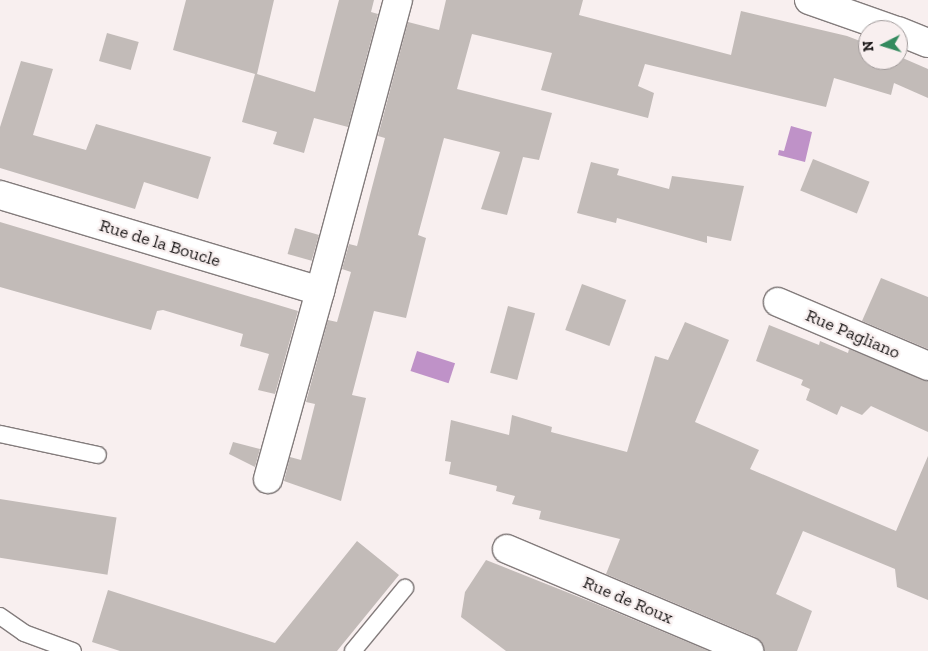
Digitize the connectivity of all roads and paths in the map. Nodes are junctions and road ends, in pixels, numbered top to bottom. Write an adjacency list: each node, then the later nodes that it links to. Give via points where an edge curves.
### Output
1 (398, 0): 7 (street)
2 (809, 0): 3 (street)
3 (866, 20)
4 (908, 36): 5 (street)
5 (928, 43)
6 (0, 195): 7 (street, Rue de la Boucle)
7 (320, 291): 12 (street)
8 (778, 302): 9 (street, Rue Pagliano)
9 (928, 366)
10 (0, 434): 11 (lane)
11 (98, 455)
12 (268, 479)
13 (507, 549): 18 (street, Rue de Roux)
14 (405, 588): 17 (lane)
15 (0, 616): 16 (lane, via 24,633)
16 (73, 651)
17 (353, 651)
18 (749, 651)

